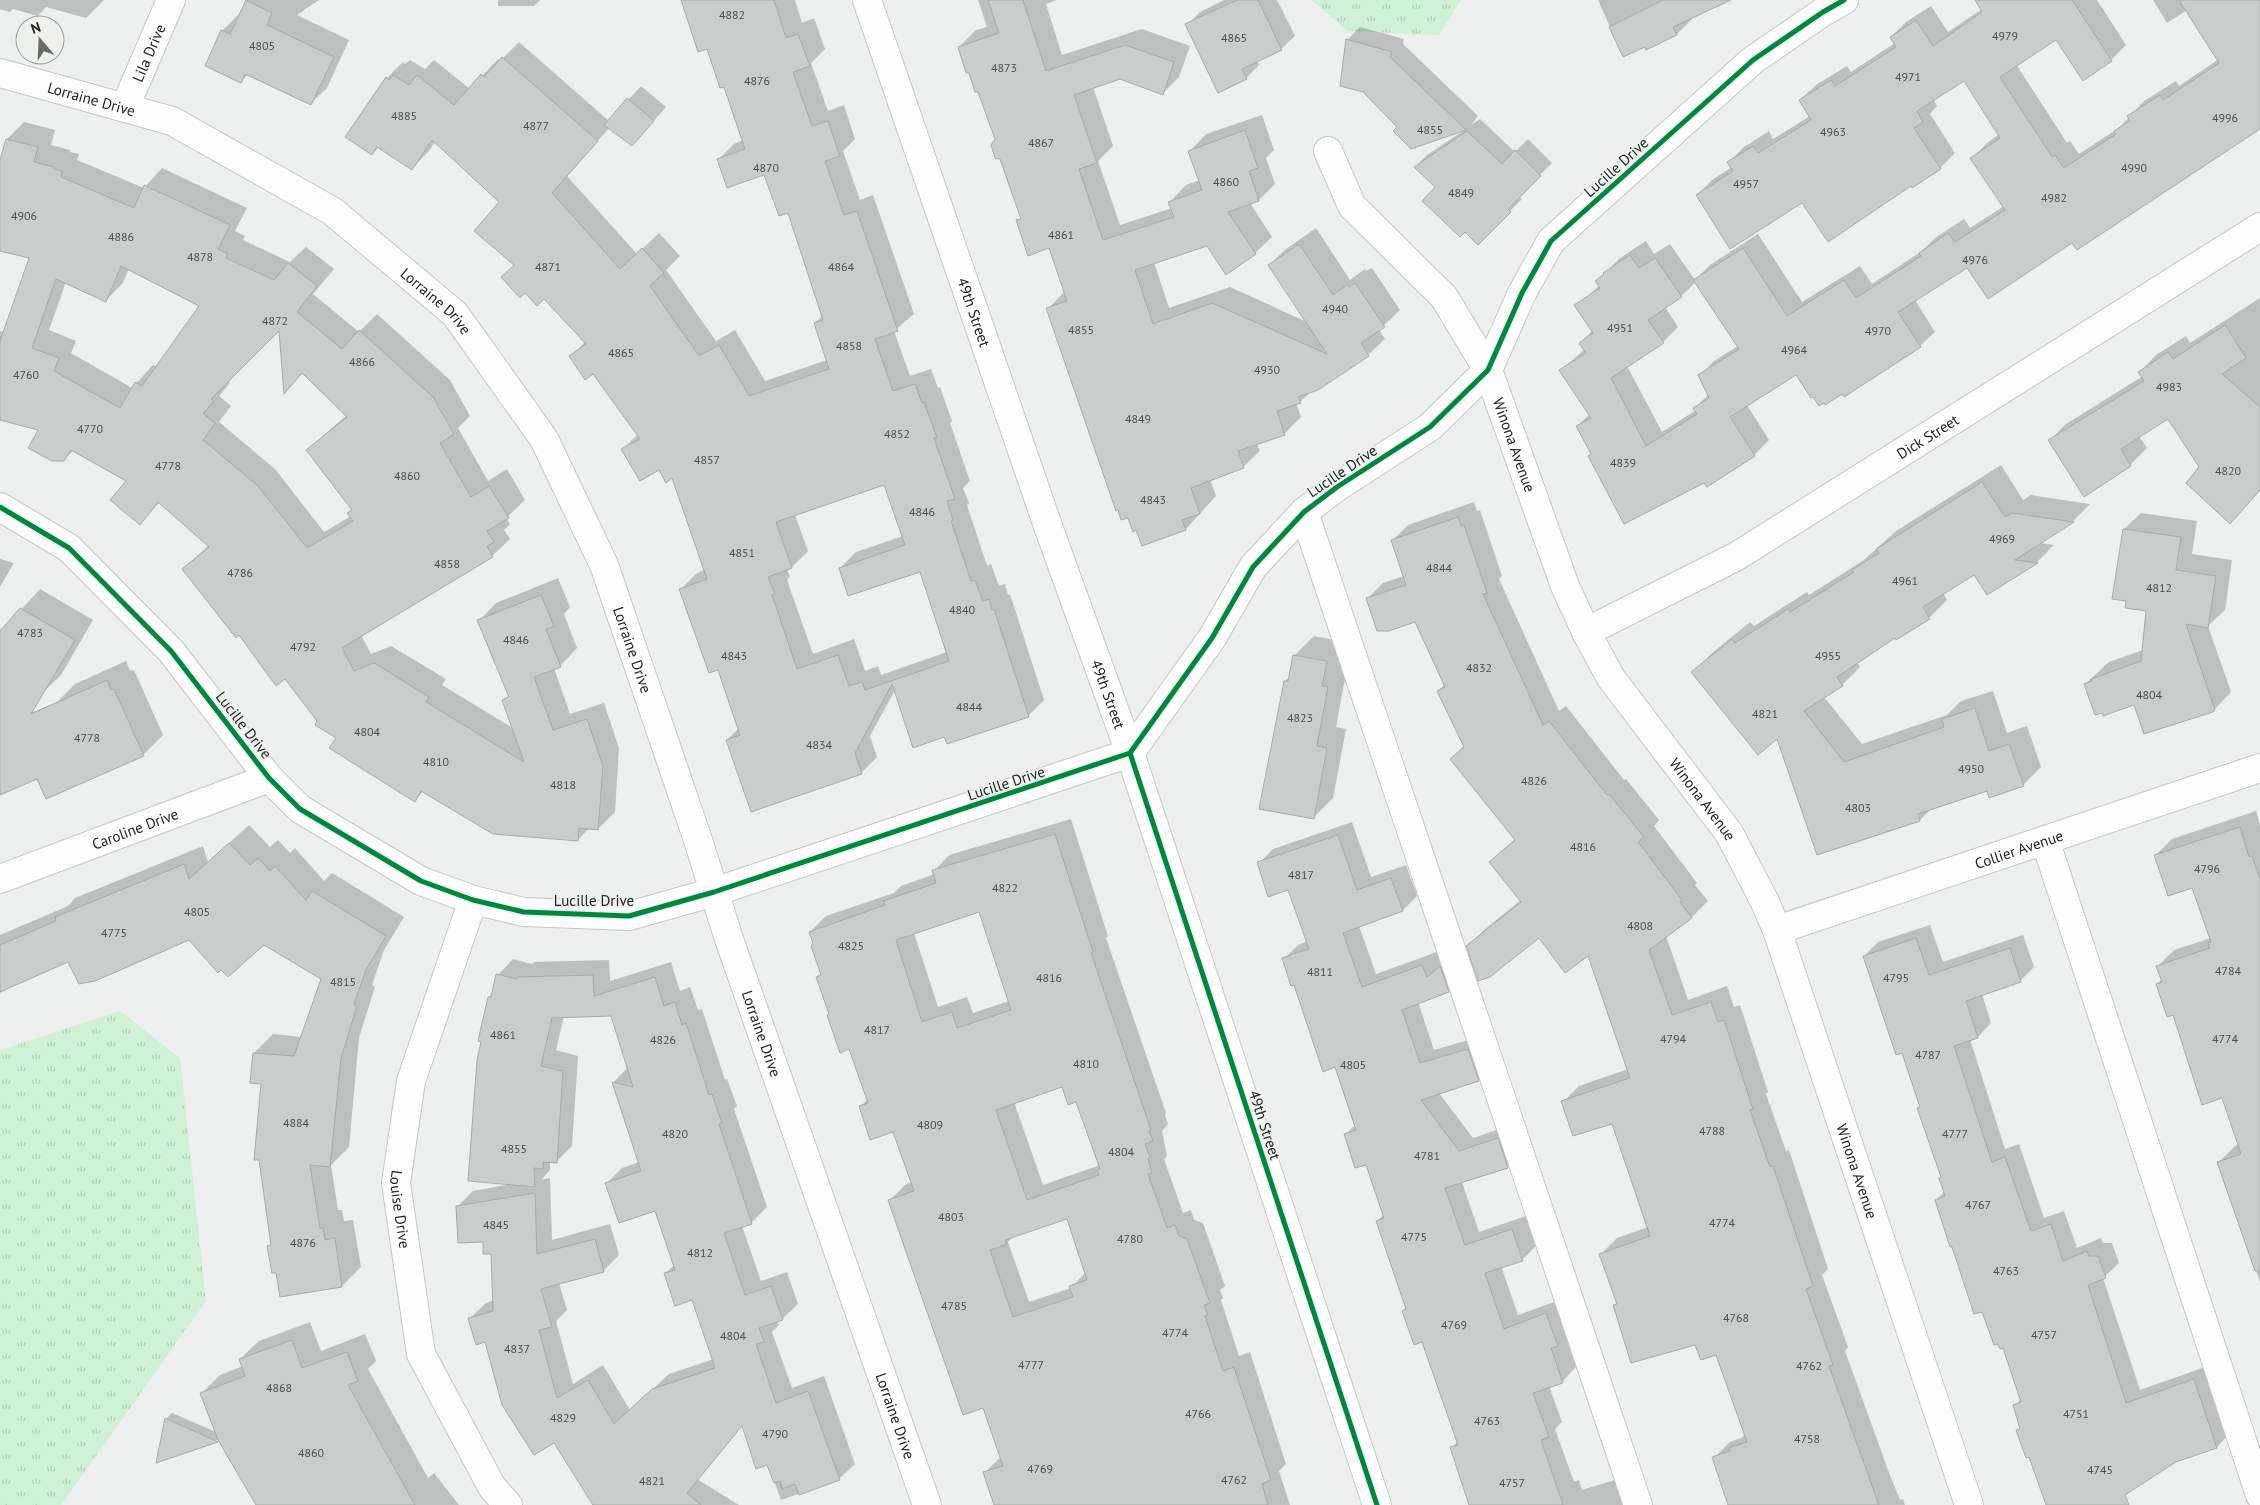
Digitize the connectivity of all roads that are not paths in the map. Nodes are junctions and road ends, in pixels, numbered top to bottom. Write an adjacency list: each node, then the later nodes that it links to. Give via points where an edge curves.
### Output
1 (171, 0): 5 (street, Lila Drive)
2 (867, 0): 12 (street, 49th Street)
3 (1828, 4): 8 (street, Lucille Drive, via 1754,60 1551,241 1522,293)
4 (0, 73): 5 (street, Lorraine Drive)
5 (125, 107): 17 (street, Lorraine Drive, via 172,121 332,211 455,314 544,439 604,565)
6 (1328, 151): 8 (street, Winona Avenue, via 1352,206 1444,297)
7 (2260, 227): 11 (street, Dick Street, via 1736,556)
8 (1488, 370): 10 (street, Lucille Drive, via 1430,427); 11 (street, Winona Avenue, via 1565,586)
9 (0, 507): 14 (street, Lucille Drive, via 69,548 171,651)
10 (1304, 512): 12 (street, Lucille Drive, via 1253,567 1212,638); 24 (street)
11 (1586, 632): 19 (street, Winona Avenue, via 1612,678 1729,833)
12 (1130, 753): 17 (street, Lucille Drive); 23 (street, 49th Street)
13 (2260, 768): 15 (street, Collier Avenue)
14 (269, 778): 16 (street, Caroline Drive); 18 (street, Lucille Drive, via 300,809 421,881)
15 (2045, 840): 19 (street, Collier Avenue); 20 (street)
16 (0, 879)
17 (714, 892): 18 (street, Lucille Drive, via 629,916 524,912); 22 (street, Lorraine Drive)
18 (474, 900): 21 (street, Louise Drive, via 411,1081 396,1183 421,1354 492,1487)
19 (1777, 930): 25 (street, Winona Avenue)
20 (2260, 1495)
21 (508, 1505)
22 (927, 1505)
23 (1377, 1505)
24 (1638, 1505)
25 (1969, 1505)

